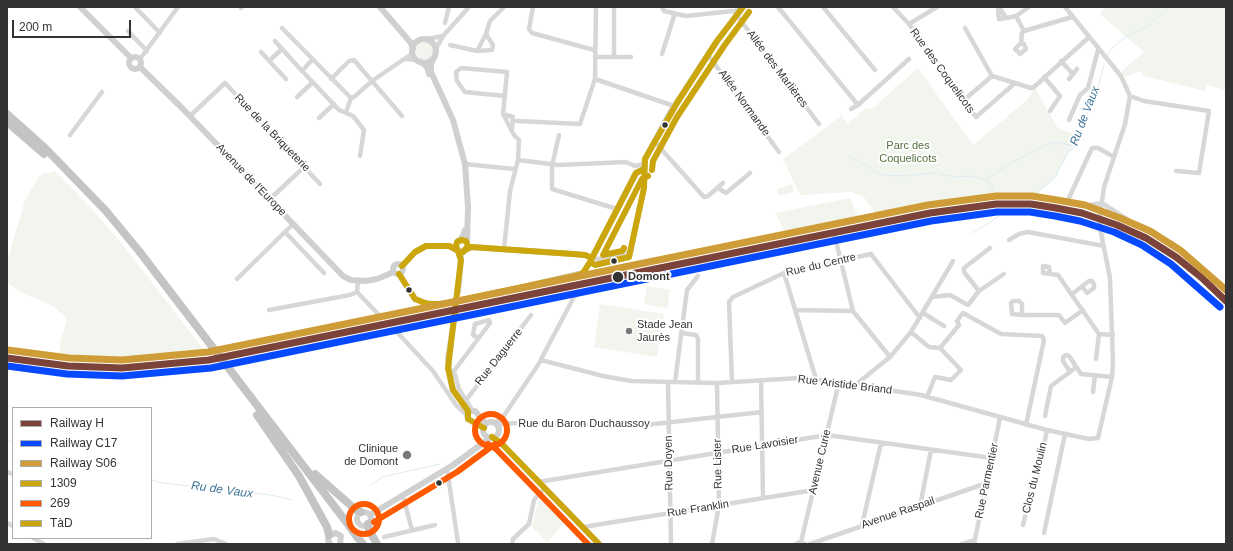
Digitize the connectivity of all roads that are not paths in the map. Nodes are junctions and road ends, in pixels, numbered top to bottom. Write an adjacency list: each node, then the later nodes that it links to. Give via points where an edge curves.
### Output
1 (80, 7): 55 (street)
2 (135, 7): 32 (street)
3 (178, 7): 32 (street)
4 (380, 7): 31 (street)
5 (449, 7): 25 (street)
6 (469, 7): 34 (street)
7 (504, 7): 33 (street, via 490,21)
8 (533, 7): 44 (street, via 529,30 532,33)
9 (596, 7): 44 (street)
10 (614, 7): 53 (street)
11 (662, 7): 21 (street, via 664,11)
12 (743, 7): 20 (street)
13 (778, 7): 84 (street)
14 (823, 7): 65 (street)
15 (893, 7): 26 (street, Rue des Coquelicots)
16 (937, 7): 26 (street)
17 (1029, 7): 19 (street)
18 (1065, 7): 24 (street)
19 (1024, 9): 22 (street)
20 (737, 10): 21 (street, via 686,16); 50 (street); 96 (street, Allée des Marlières)
21 (674, 13): 49 (street)
22 (1016, 16): 23 (street); 30 (street)
23 (1006, 18)
24 (1072, 18): 30 (street); 35 (street)
25 (445, 23)
26 (909, 24): 82 (street, Rue des Coquelicots)
27 (282, 28): 59 (street)
28 (965, 28): 68 (street)
29 (128, 31): 46 (street)
30 (1024, 31): 39 (street)
31 (400, 32): 37 (street, via 412,39); 43 (street)
32 (160, 34): 46 (street)
33 (486, 34): 47 (street); 47 (street, via 493,45 492,50)
34 (443, 36): 36 (street); 42 (street)
35 (1088, 38): 45 (street); 62 (street)
36 (427, 39): 37 (street); 42 (street)
37 (420, 40): 43 (street, via 415,43)
38 (275, 41): 41 (street)
39 (1021, 43)
40 (450, 45): 47 (street)
41 (282, 49): 59 (street, via 302,71); 60 (street)
42 (436, 49): 51 (street)
43 (413, 50): 57 (street); 61 (street)
44 (594, 50): 52 (street)
45 (1098, 50): 79 (street, via 1121,76); 93 (street, via 1088,88 1080,95)
46 (147, 51): 56 (street)
47 (477, 51)
48 (261, 52): 60 (street)
49 (662, 54)
50 (708, 55): 85 (street); 100 (street, Allée Normande)
51 (434, 57): 61 (street, via 430,61); 105 (street, via 431,64 432,72 453,120)
52 (595, 57): 53 (street); 72 (street)
53 (614, 57): 54 (street)
54 (631, 57)
55 (131, 58): 56 (street); 63 (street, via 130,67 135,70)
56 (140, 59): 63 (street)
57 (404, 59): 61 (street); 74 (street)
58 (909, 59): 84 (street)
59 (312, 60): 71 (street)
60 (269, 61): 70 (street)
61 (419, 61): 122 (street, via 427,68 446,109 460,158 466,209 464,234)
62 (1061, 61): 67 (street); 69 (street)
63 (140, 67): 90 (street, Avenue de l'Europe)
64 (1077, 69): 67 (street)
65 (875, 70)
66 (305, 74): 75 (street)
67 (1073, 74): 73 (street)
68 (992, 76): 76 (street); 82 (street)
69 (1044, 77): 76 (street, via 1032,88); 87 (street, via 1060,96)
70 (286, 79)
71 (331, 79): 74 (street, via 349,61 354,60); 81 (street)
72 (594, 79): 85 (street); 94 (street, via 580,124)
73 (1069, 80)
74 (372, 81): 81 (street); 91 (street)
75 (313, 82): 80 (street); 83 (street)
76 (1016, 83): 82 (street, Rue des Coquelicots, via 976,117)
77 (102, 92): 97 (street)
78 (504, 96): 78 (street, via 506,72 461,68 456,72 465,92); 103 (street, via 503,114 519,140)
79 (1130, 96): 102 (street, via 1125,124); 109 (street, via 1144,101 1209,111 1199,173)
80 (297, 98)
81 (351, 98): 88 (street)
82 (964, 100)
83 (334, 104): 88 (street, via 339,110); 92 (street)
84 (858, 105): 86 (street)
85 (674, 106): 99 (street)
86 (851, 109)
87 (1050, 111)
88 (346, 112): 101 (street, via 353,116 364,130)
89 (7, 114): 163 (highway, via 46,149 106,211 139,251)
90 (190, 116): 107 (street, Rue de la Briqueterie, via 224,83); 114 (street, Avenue de l'Europe)
91 (402, 116)
92 (319, 118)
93 (1069, 120)
94 (517, 121)
95 (7, 122): 163 (highway, via 43,153 102,214)
96 (819, 124)
97 (70, 135)
98 (559, 135): 104 (street)
99 (654, 141): 106 (street); 113 (street, via 706,197)
100 (779, 152)
101 (360, 156)
102 (1114, 157): 115 (street, via 1104,186); 115 (street, via 1098,148 1092,148 1068,200 1073,204 1085,206)
103 (518, 160): 104 (street); 108 (street)
104 (553, 163): 106 (street, via 558,165 626,162); 116 (street, via 552,190)
105 (465, 164): 108 (street); 125 (street, via 468,203)
106 (643, 166): 116 (street, via 636,173); 129 (street, via 644,188 630,252)
107 (304, 168): 112 (street, Rue de la Briqueterie); 114 (street)
108 (514, 169): 127 (street)
109 (1176, 171)
110 (750, 173): 113 (street, via 726,192)
111 (723, 183): 113 (street)
112 (320, 184)
113 (718, 188)
114 (270, 199): 118 (street, Avenue de l'Europe)
115 (1102, 203): 117 (street); 124 (street, via 1100,224)
116 (617, 209): 129 (street)
117 (1128, 220)
118 (293, 224): 119 (street); 139 (street, Avenue de l'Europe, via 343,276)
119 (285, 232): 132 (street); 138 (street)
120 (835, 237): 130 (street)
121 (1009, 240): 124 (street, via 1028,232)
122 (458, 241): 123 (street); 125 (street, via 464,240); 128 (street)
123 (449, 246): 128 (street); 133 (street, Avenue de l'Europe, via 420,248 402,266 396,265)
124 (1104, 246): 160 (street, via 1110,278)
125 (467, 247): 127 (street); 128 (street); 144 (street)
126 (990, 248): 141 (street, via 964,268 964,272)
127 (504, 249): 129 (street, via 585,255)
128 (458, 250): 144 (street, via 461,257)
129 (592, 258): 133 (street, via 579,275 448,303 424,303 415,298)
130 (840, 260): 134 (street, Rue du Centre); 150 (street); 155 (street, Rue du Centre, via 871,254)
131 (953, 261): 146 (street)
132 (324, 273)
133 (397, 273): 139 (street, Avenue de l'Europe)
134 (784, 273): 148 (street); 177 (street, Rue du Centre, via 733,297 729,302)
135 (1043, 273): 143 (street, via 1043,266 1049,267 1050,274 1058,275)
136 (1004, 274): 141 (street)
137 (698, 276): 158 (street, via 687,290)
138 (237, 278)
139 (358, 281): 142 (street)
140 (1082, 286): 143 (street)
141 (979, 291): 146 (street, via 968,306 950,295)
142 (357, 292): 147 (street); 154 (street)
143 (1072, 294): 149 (street)
144 (457, 295): 184 (street, bridge, via 448,359 449,376 453,390)
145 (575, 295): 167 (street)
146 (932, 297): 151 (street)
147 (270, 310)
148 (795, 310): 150 (street); 172 (street)
149 (1083, 310): 152 (street, via 1065,323 1059,315); 159 (street)
150 (854, 311): 165 (street)
151 (923, 313): 155 (street); 156 (street)
152 (1022, 314)
153 (531, 315): 183 (street, Rue Daguerre)
154 (380, 316)
155 (920, 318): 157 (street)
156 (944, 326)
157 (911, 332): 162 (street, via 929,348); 165 (street)
158 (681, 333): 175 (street); 176 (street, via 696,335 698,339)
159 (1099, 334): 160 (street); 166 (street)
160 (1113, 335): 171 (street)
161 (478, 338): 183 (street, via 454,371 459,390)
162 (940, 348): 182 (street, via 961,370 951,380 935,377); 193 (street, via 959,325 957,321 963,313 1001,334 1042,336 1044,340)
163 (212, 352): 186 (highway)
164 (269, 355): 184 (street, via 395,330 433,371 456,405)
165 (890, 357): 180 (street)
166 (1096, 359)
167 (541, 360): 174 (street, Rue Aristide Briand, via 603,376); 189 (street)
168 (1076, 367): 169 (street); 169 (street, via 1069,356 1063,357); 170 (street, via 1081,374)
169 (1070, 372): 188 (street, via 1051,386)
170 (1095, 375): 171 (street); 181 (street)
171 (1112, 377): 196 (street, Rue Aristide Briand, via 1098,438 1089,439)
172 (816, 379): 173 (street, Rue Aristide Briand); 178 (street, Rue Aristide Briand)
173 (761, 380): 177 (street, Rue Aristide Briand); 185 (street)
174 (668, 382): 175 (street, Rue Aristide Briand); 191 (street, Rue Doyen)
175 (675, 382): 176 (street, Rue Aristide Briand)
176 (698, 382): 179 (street, Rue Aristide Briand)
177 (732, 382): 179 (street, Rue Aristide Briand)
178 (839, 382): 180 (street, Rue Aristide Briand); 197 (street, Avenue Curie)
179 (717, 383): 187 (street, Rue Lister)
180 (858, 385): 182 (street, Rue Aristide Briand)
181 (1093, 392)
182 (927, 397): 190 (street, Rue Aristide Briand)
183 (467, 399): 184 (street)
184 (469, 412): 195 (street, via 476,412 480,420); 195 (street, via 468,418)
185 (762, 412): 187 (street, Rue du Baron Duchaussoy); 199 (street)
186 (260, 414): 213 (highway, via 319,478); 226 (highway, via 299,476 327,527); 227 (highway)
187 (718, 416): 191 (street, Rue du Baron Duchaussoy); 201 (street, Rue Lister)
188 (1045, 416)
189 (503, 417): 192 (street); 195 (street)
190 (1000, 418): 193 (street, Rue Aristide Briand); 202 (street, Rue Parmentier)
191 (668, 421): 195 (street, Rue du Baron Duchaussoy, via 645,425); 203 (street, Rue Doyen)
192 (494, 423): 195 (street)
193 (1026, 425): 194 (street, Rue Aristide Briand)
194 (1047, 430): 196 (street, Rue Aristide Briand); 219 (street, Clos du Moulin, via 1037,479 1030,495)
195 (492, 431): 204 (street, via 477,447); 205 (street)
196 (1065, 434): 222 (street)
197 (826, 435): 198 (street, Rue Lavoisier); 199 (street, Rue Lavoisier); 208 (street, Avenue Curie)
198 (881, 443): 200 (street, Rue Lavoisier); 218 (street)
199 (762, 446): 201 (street, Rue Lavoisier); 210 (street)
200 (931, 450): 202 (street, Rue Lavoisier); 212 (street)
201 (718, 452): 203 (street, Rue Lavoisier); 211 (street, Rue Lister)
202 (992, 458): 206 (street, Rue Parmentier)
203 (669, 460): 205 (street, Rue Lavoisier); 214 (street, Rue Doyen)
204 (447, 469): 209 (street); 228 (street)
205 (538, 482): 207 (street)
206 (988, 483): 212 (street, Avenue Raspail); 229 (street, Rue Parmentier)
207 (544, 489): 220 (street); 238 (street, via 534,500 529,524 513,539)
208 (814, 490): 210 (street, Rue Franklin); 230 (street, Avenue Curie)
209 (403, 496): 215 (street); 221 (street)
210 (762, 498): 211 (street, Rue Franklin)
211 (719, 505): 214 (street, Rue Franklin); 241 (street, Rue Lister)
212 (920, 506): 218 (street, Avenue Raspail)
213 (361, 512): 215 (street, via 367,512); 216 (street, via 357,517)
214 (670, 513): 220 (street, Rue Franklin); 240 (street, Rue Doyen)
215 (369, 520): 216 (street, via 362,526); 237 (highway, via 368,530)
216 (358, 523): 223 (street)
217 (435, 525): 221 (street)
218 (862, 525): 243 (street, Avenue Raspail)
219 (1023, 525)
220 (583, 527): 239 (street)
221 (412, 530): 224 (street)
222 (1044, 533)
223 (341, 536): 226 (street, via 336,533); 235 (street)
224 (384, 537)
225 (35, 539): 231 (street)
226 (329, 539): 234 (street)
227 (356, 540): 236 (highway)
228 (458, 542)
229 (974, 542): 244 (street)
230 (803, 543): 242 (street)
231 (44, 544)
232 (177, 544): 233 (street, via 214,539)
233 (226, 544)
234 (323, 544)
235 (340, 544)
236 (364, 544)
237 (377, 544)
238 (512, 544)
239 (599, 544)
240 (671, 544)
241 (712, 544)
242 (796, 544)
243 (810, 544)
244 (962, 544)

